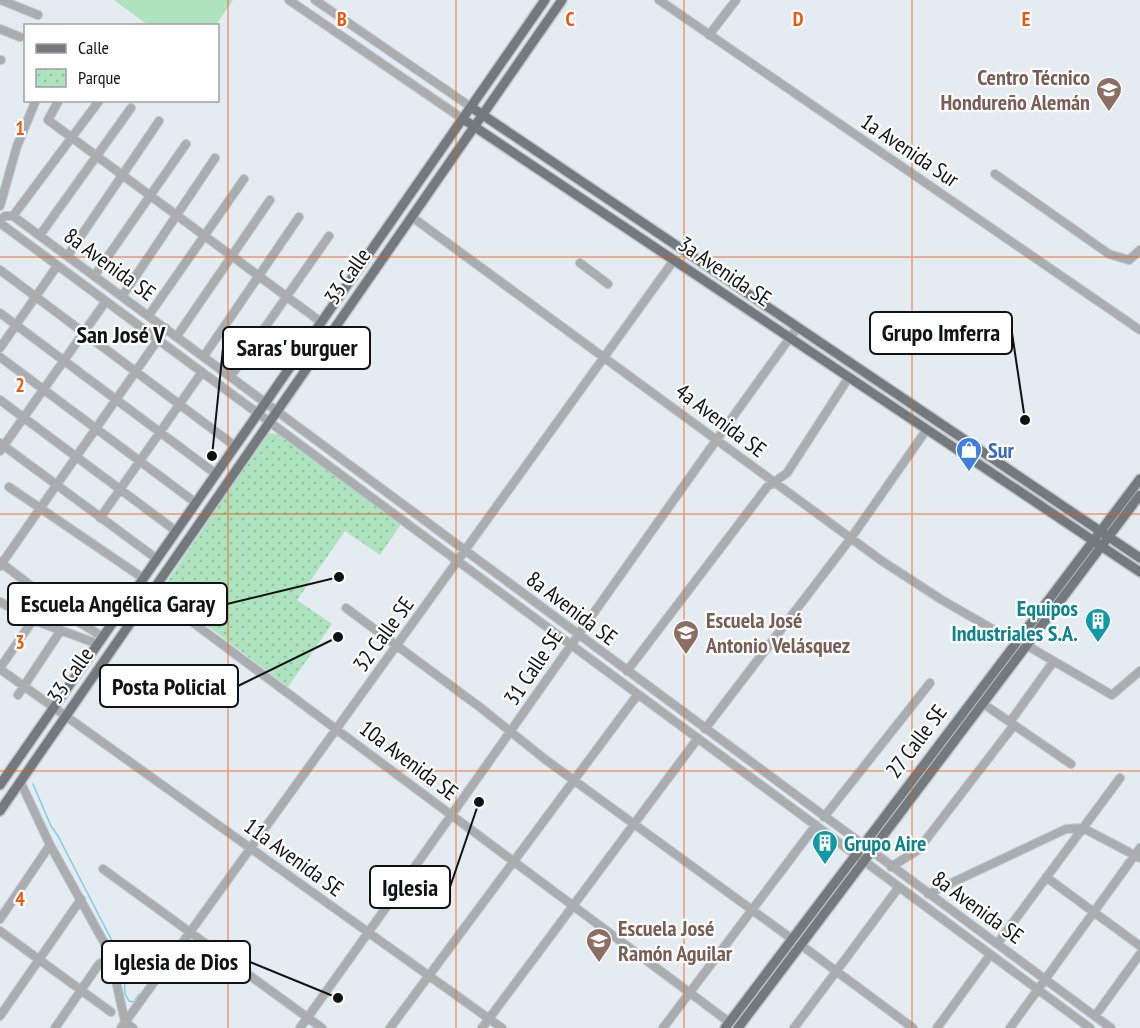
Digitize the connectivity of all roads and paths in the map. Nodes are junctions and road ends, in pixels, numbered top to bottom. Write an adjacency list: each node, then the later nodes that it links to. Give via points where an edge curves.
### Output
1 (1, 0): 8 (street)
2 (290, 0): 18 (street, 3a Avenida SE)
3 (315, 0): 15 (street, 3a Avenida SE)
4 (545, 0): 15 (main road, 33 Calle)
5 (562, 0): 17 (main road, 33 Calle)
6 (659, 0): 10 (street, 1a Avenida Sur)
7 (736, 0): 10 (street)
8 (38, 15)
9 (0, 29): 11 (street)
10 (709, 34): 58 (street, 1a Avenida Sur)
11 (20, 37)
12 (35, 102): 30 (street, via 17,146)
13 (58, 102): 21 (street, via 48,120)
14 (98, 102): 21 (street)
15 (471, 107): 17 (main road, 3a Avenida SE); 18 (main road, 33 Calle)
16 (131, 108): 23 (street)
17 (484, 115): 20 (main road, 33 Calle); 57 (main road, 3a Avenida SE)
18 (462, 118): 20 (main road, 3a Avenida SE); 54 (main road, 33 Calle)
19 (159, 121): 26 (street)
20 (476, 127): 33 (main road, 33 Calle); 41 (main road, 3a Avenida SE)
21 (72, 137): 23 (street); 34 (street)
22 (186, 144): 28 (street)
23 (97, 156): 26 (street); 35 (street)
24 (215, 158): 31 (street)
25 (995, 174): 38 (street, via 1109,254 1130,260)
26 (123, 175): 28 (street); 39 (street)
27 (244, 179): 36 (street)
28 (150, 196): 31 (street); 45 (street)
29 (270, 200): 40 (street)
30 (0, 206): 34 (street)
31 (177, 215): 36 (street); 48 (street)
32 (299, 217): 46 (street)
33 (412, 217): 65 (street, 4a Avenida SE); 77 (main road, 33 Calle)
34 (5, 219): 35 (street, 8a Avenida SE); 43 (street, 8a Avenida SE)
35 (40, 235): 39 (street, 8a Avenida SE)
36 (205, 236): 40 (street); 53 (street)
37 (329, 236): 50 (street)
38 (1140, 250)
39 (68, 255): 45 (street, 8a Avenida SE)
40 (232, 256): 46 (street); 60 (street)
41 (674, 260): 61 (main road, 3a Avenida SE); 65 (street, 32 Calle SE)
42 (580, 263): 47 (street)
43 (57, 266): 49 (street); 51 (street, 8a Avenida SE)
44 (0, 270): 49 (street)
45 (95, 275): 48 (street, 8a Avenida SE)
46 (259, 276): 50 (street); 64 (street)
47 (608, 284)
48 (123, 295): 53 (street, 8a Avenida SE)
49 (36, 297): 55 (street); 59 (street)
50 (286, 297): 54 (street); 70 (street)
51 (106, 301): 59 (street); 62 (street, 8a Avenida SE)
52 (0, 313): 55 (street)
53 (149, 315): 56 (street, 8a Avenida SE)
54 (321, 322): 75 (main road, 33 Calle)
55 (16, 325): 63 (street); 67 (street)
56 (166, 328): 60 (street, 8a Avenida SE); 62 (street)
57 (797, 328): 61 (street, 31 Calle SE); 100 (main road, 3a Avenida SE)
58 (1140, 330)
59 (84, 332): 67 (street); 68 (street)
60 (177, 336): 64 (street, 8a Avenida SE)
61 (790, 338): 71 (main road, 3a Avenida SE); 84 (street, 31 Calle SE)
62 (156, 339): 68 (street); 69 (street, 8a Avenida SE)
63 (0, 348)
64 (204, 356): 70 (street, 8a Avenida SE)
65 (603, 356): 84 (street, 4a Avenida SE); 104 (street, 32 Calle SE)
66 (0, 357): 72 (street)
67 (64, 361): 72 (street); 73 (street)
68 (135, 371): 73 (street); 76 (street)
69 (202, 372): 76 (street); 78 (street, 8a Avenida SE)
70 (231, 376): 75 (street, 8a Avenida SE)
71 (849, 377): 82 (main road, 3a Avenida SE); 91 (street, via 787,473)
72 (44, 389): 79 (street); 81 (street)
73 (115, 399): 81 (street); 83 (street)
74 (0, 400): 79 (street)
75 (265, 403): 77 (street, 8a Avenida SE); 78 (main road, 33 Calle)
76 (180, 404): 83 (street); 85 (street)
77 (276, 411): 80 (main road, 33 Calle); 104 (street, 8a Avenida SE)
78 (257, 414): 80 (street, 8a Avenida SE); 85 (main road, 33 Calle)
79 (23, 418): 86 (street); 87 (street)
80 (268, 422): 107 (street, 8a Avenida SE); 111 (main road, 33 Calle)
81 (95, 428): 87 (street); 88 (street)
82 (927, 429): 102 (street); 103 (main road, 3a Avenida SE)
83 (160, 432): 88 (street); 89 (street)
84 (718, 441): 91 (street, 4a Avenida SE); 116 (street, 31 Calle SE)
85 (235, 446): 89 (main road, 33 Calle)
86 (1, 447): 92 (street)
87 (75, 457): 92 (street); 94 (street)
88 (140, 461): 94 (street); 96 (street)
89 (216, 474): 96 (main road, 33 Calle)
90 (1140, 479): 100 (main road, 27 Calle SE)
91 (774, 483): 102 (street, 4a Avenida SE); 124 (street, via 766,487)
92 (56, 485): 97 (street); 98 (street)
93 (9, 487): 97 (street)
94 (119, 490): 98 (street); 99 (street)
95 (1140, 495): 101 (main road, 27 Calle SE)
96 (196, 503): 99 (main road, 33 Calle)
97 (40, 508): 108 (street); 110 (street)
98 (100, 518): 106 (street)
99 (176, 531): 106 (main road, 33 Calle)
100 (1100, 531): 101 (main road, 3a Avenida SE); 103 (main road, 27 Calle SE)
101 (1108, 537): 103 (main road, 27 Calle SE); 105 (main road, 3a Avenida SE)
102 (850, 538): 118 (street, 4a Avenida SE, via 942,600); 135 (street)
103 (1097, 543): 109 (main road, 3a Avenida SE); 118 (main road, 27 Calle SE); 120 (main road, 27 Calle SE)
104 (465, 551): 107 (street, 32 Calle SE); 116 (street, 8a Avenida SE)
105 (1140, 558)
106 (157, 559): 110 (main road, 33 Calle)
107 (458, 562): 119 (street, 8a Avenida SE); 121 (street, 32 Calle SE)
108 (1, 564): 117 (street)
109 (1140, 572)
110 (143, 578): 117 (main road, 33 Calle)
111 (152, 592): 132 (main road, 33 Calle); 134 (street, 10a Avenida SE)
112 (0, 603): 114 (street)
113 (346, 608): 121 (street)
114 (33, 620): 115 (street); 123 (street)
115 (61, 630): 117 (street); 127 (street)
116 (577, 634): 119 (street, 31 Calle SE); 124 (street, 8a Avenida SE)
117 (100, 640): 131 (main road, 33 Calle)
118 (1015, 642): 150 (main road, 27 Calle SE)
119 (570, 644): 128 (street, 8a Avenida SE); 136 (street, 31 Calle SE)
120 (1026, 645): 122 (street); 130 (main road, 27 Calle SE)
121 (397, 646): 134 (street, 32 Calle SE); 136 (street)
122 (1053, 662): 125 (street, via 1110,694 1115,694); 133 (street)
123 (0, 669): 127 (street, 11a Avenida SE)
124 (627, 671): 135 (street, 8a Avenida SE)
125 (1140, 671)
126 (930, 683): 145 (street)
127 (24, 686): 129 (street); 131 (street, 11a Avenida SE)
128 (638, 694): 137 (street, 8a Avenida SE); 140 (street)
129 (18, 695)
130 (982, 703): 133 (street); 152 (main road, 27 Calle SE)
131 (54, 707): 132 (street, 11a Avenida SE); 142 (main road, 33 Calle)
132 (66, 716): 141 (main road, 33 Calle); 151 (street, 11a Avenida SE)
133 (1012, 724): 138 (street); 157 (street, via 918,850)
134 (337, 729): 144 (street, 10a Avenida SE); 151 (street, 32 Calle SE)
135 (705, 729): 145 (street, 8a Avenida SE)
136 (510, 732): 140 (street); 144 (street, 31 Calle SE)
137 (698, 738): 146 (street); 147 (street, 8a Avenida SE)
138 (1071, 764)
139 (1120, 778): 148 (street)
140 (574, 780): 146 (street); 155 (street)
141 (20, 781): 143 (main road, 33 Calle); 149 (street)
142 (0, 785)
143 (0, 811)
144 (453, 816): 155 (street, 10a Avenida SE); 169 (street, 31 Calle SE)
145 (824, 817): 150 (street, 8a Avenida SE)
146 (634, 824): 163 (street); 164 (street)
147 (816, 825): 153 (street, 8a Avenida SE); 164 (street)
148 (1083, 828): 154 (street); 159 (street); 161 (street, via 1066,829)
149 (50, 845): 162 (street); 166 (street)
150 (862, 846): 152 (street, 8a Avenida SE); 153 (main road, 27 Calle SE)
151 (251, 848): 168 (street, 32 Calle SE); 169 (street, 11a Avenida SE)
152 (871, 852): 156 (main road, 27 Calle SE); 157 (street, 8a Avenida SE)
153 (856, 854): 156 (street, 8a Avenida SE); 170 (main road, 27 Calle SE)
154 (1138, 854): 165 (street)
155 (514, 861): 163 (street, 10a Avenida SE); 179 (street)
156 (865, 861): 160 (street, 8a Avenida SE); 172 (main road, 27 Calle SE)
157 (891, 867): 161 (street, 8a Avenida SE)
158 (103, 869): 168 (street)
159 (1046, 877): 165 (street); 171 (street)
160 (899, 887): 175 (street, 8a Avenida SE); 178 (street)
161 (928, 894): 171 (street, 8a Avenida SE)
162 (81, 899): 176 (street); 177 (street)
163 (572, 905): 183 (street, 10a Avenida SE); 188 (street)
164 (753, 910): 170 (street); 183 (street)
165 (1095, 912): 173 (street); 180 (street)
166 (0, 919)
167 (0, 931): 177 (street)
168 (190, 932): 187 (street); 189 (street, 32 Calle SE)
169 (368, 932): 179 (street, 11a Avenida SE); 187 (street, 31 Calle SE)
170 (792, 939): 190 (main road, 27 Calle SE)
171 (997, 944): 180 (street, 8a Avenida SE)
172 (801, 945): 178 (street); 200 (main road, 27 Calle SE)
173 (1140, 946)
174 (1140, 954): 186 (street)
175 (990, 955): 181 (street, 8a Avenida SE); 203 (street)
176 (111, 958): 182 (street, via 99,964); 189 (street)
177 (39, 960): 182 (street); 185 (street)
178 (836, 971): 201 (street); 202 (street)
179 (429, 976): 188 (street, 11a Avenida SE); 196 (street)
180 (1046, 979): 181 (street); 186 (street, 8a Avenida SE)
181 (1038, 989): 191 (street, 8a Avenida SE); 204 (street)
182 (80, 990): 184 (street); 192 (street)
183 (690, 993): 190 (street, 10a Avenida SE); 199 (street)
184 (111, 1012)
185 (0, 1016)
186 (1095, 1016): 205 (street, 8a Avenida SE)
187 (307, 1018): 194 (street, 31 Calle SE); 195 (street)
188 (489, 1019): 197 (street); 198 (street, 11a Avenida SE)
189 (123, 1025): 193 (street)
190 (727, 1025)
191 (1088, 1027)
192 (54, 1028)
193 (133, 1028)
194 (300, 1028)
195 (322, 1028)
196 (390, 1028)
197 (482, 1028)
198 (502, 1028)
199 (663, 1028)
200 (738, 1028)
201 (794, 1028)
202 (913, 1028)
203 (937, 1028)
204 (1010, 1028)
205 (1111, 1028)

